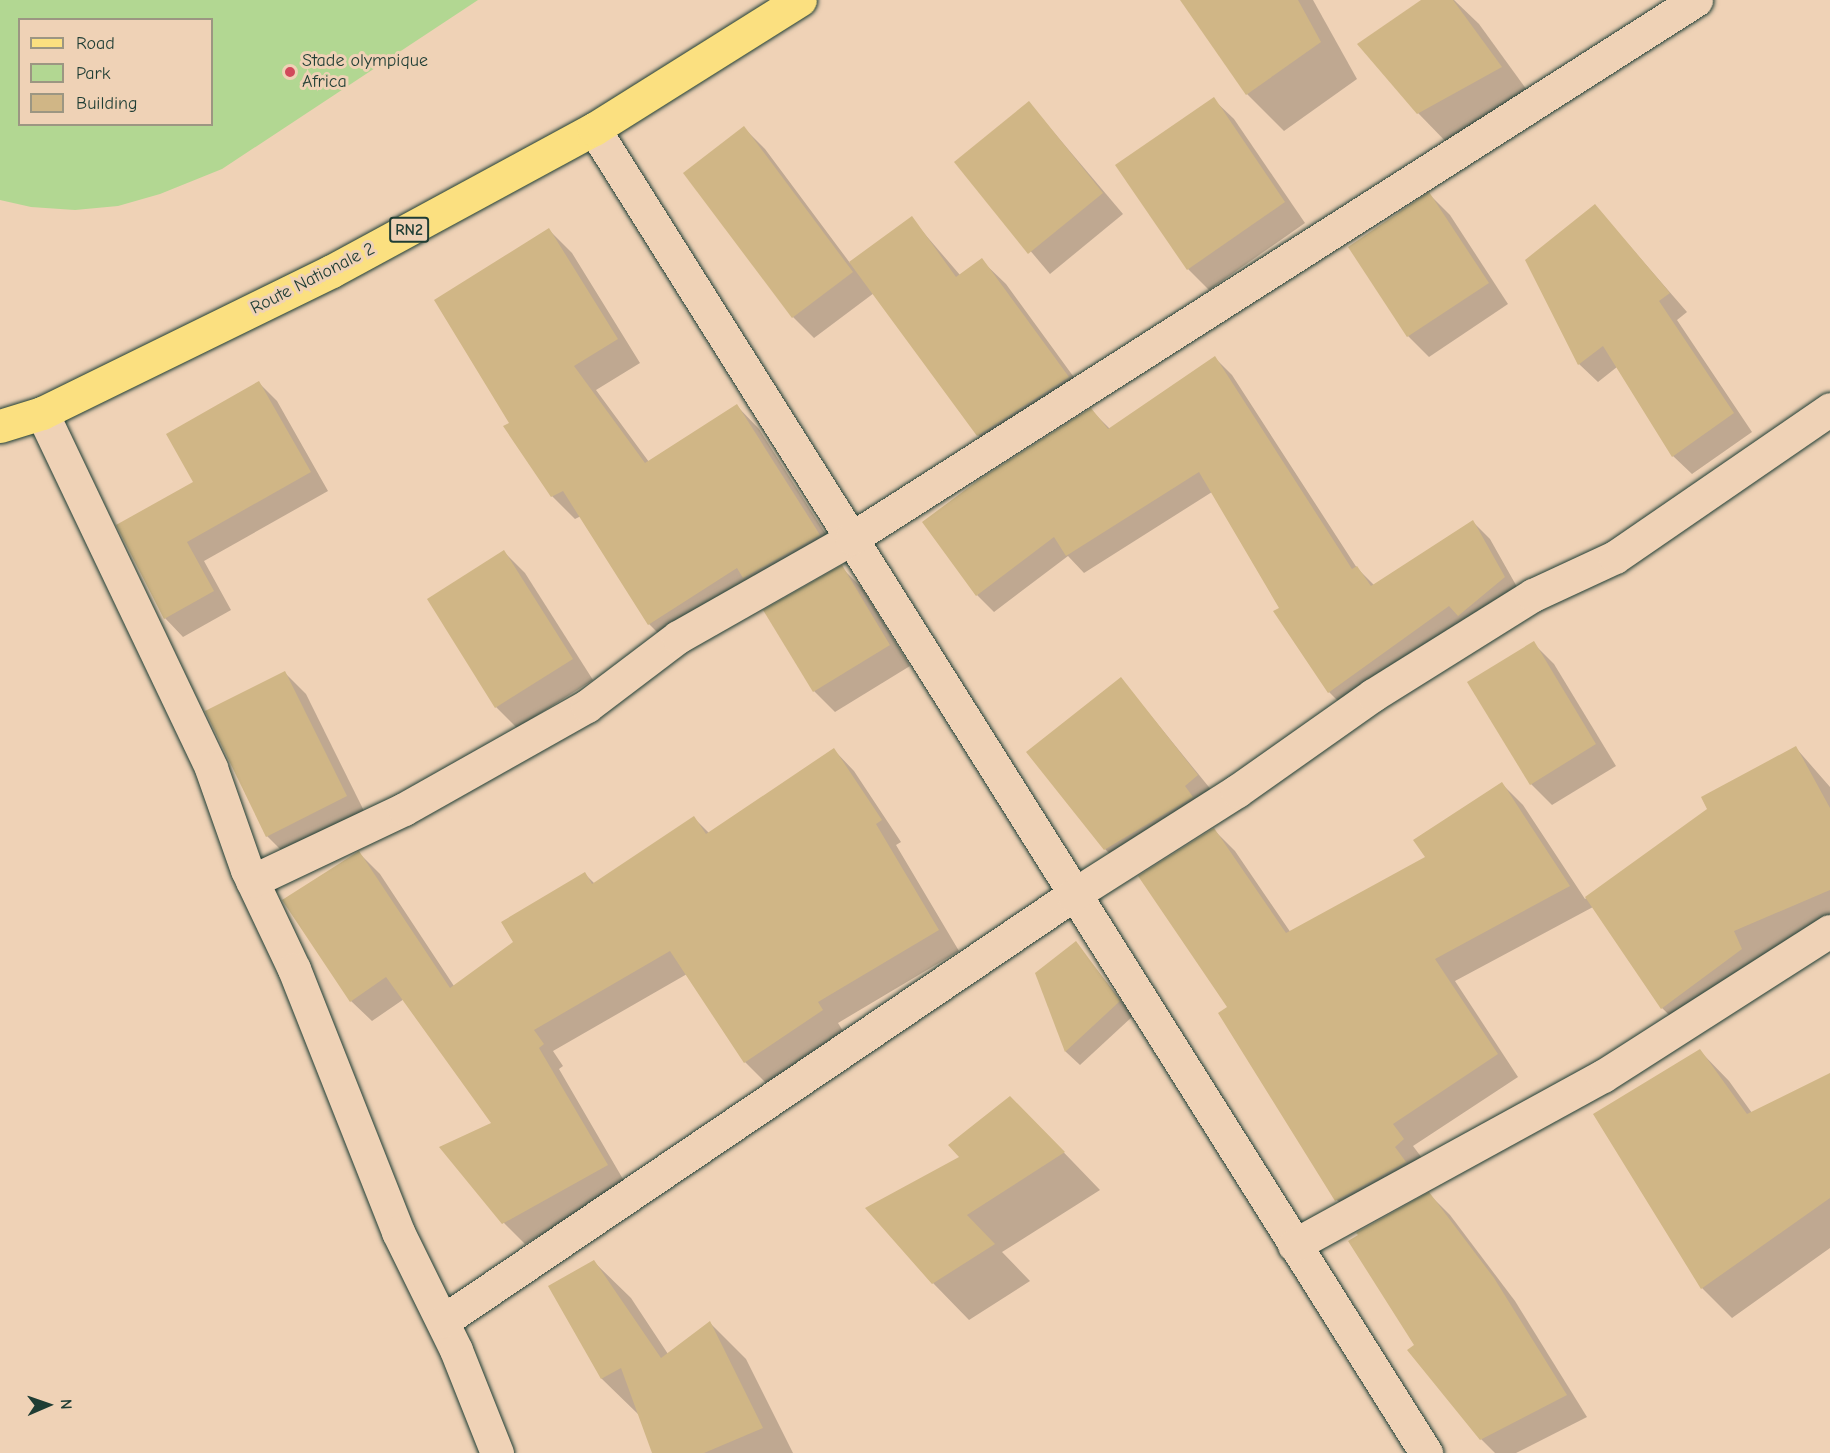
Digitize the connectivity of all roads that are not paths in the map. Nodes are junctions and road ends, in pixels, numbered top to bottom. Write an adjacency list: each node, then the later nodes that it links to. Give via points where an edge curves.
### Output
1 (800, 0): 3 (main road, Route Nationale 2 / RN2)
2 (1696, 0): 7 (street)
3 (594, 129): 5 (main road, Route Nationale 2 / RN2, via 332,271); 7 (street)
4 (1830, 410): 9 (street, via 1615,557 1523,601)
5 (42, 413): 6 (main road, Route Nationale 2 / RN2); 8 (street, via 212,768)
6 (0, 426)
7 (852, 538): 8 (street, via 678,638 587,706 404,809); 9 (street)
8 (252, 881): 12 (street, via 294,969 398,1232)
9 (1073, 895): 11 (street); 12 (street)
10 (1830, 931): 11 (street, via 1603,1076)
11 (1294, 1245): 14 (street)
12 (442, 1321): 13 (street)
13 (497, 1453)
14 (1426, 1453)

